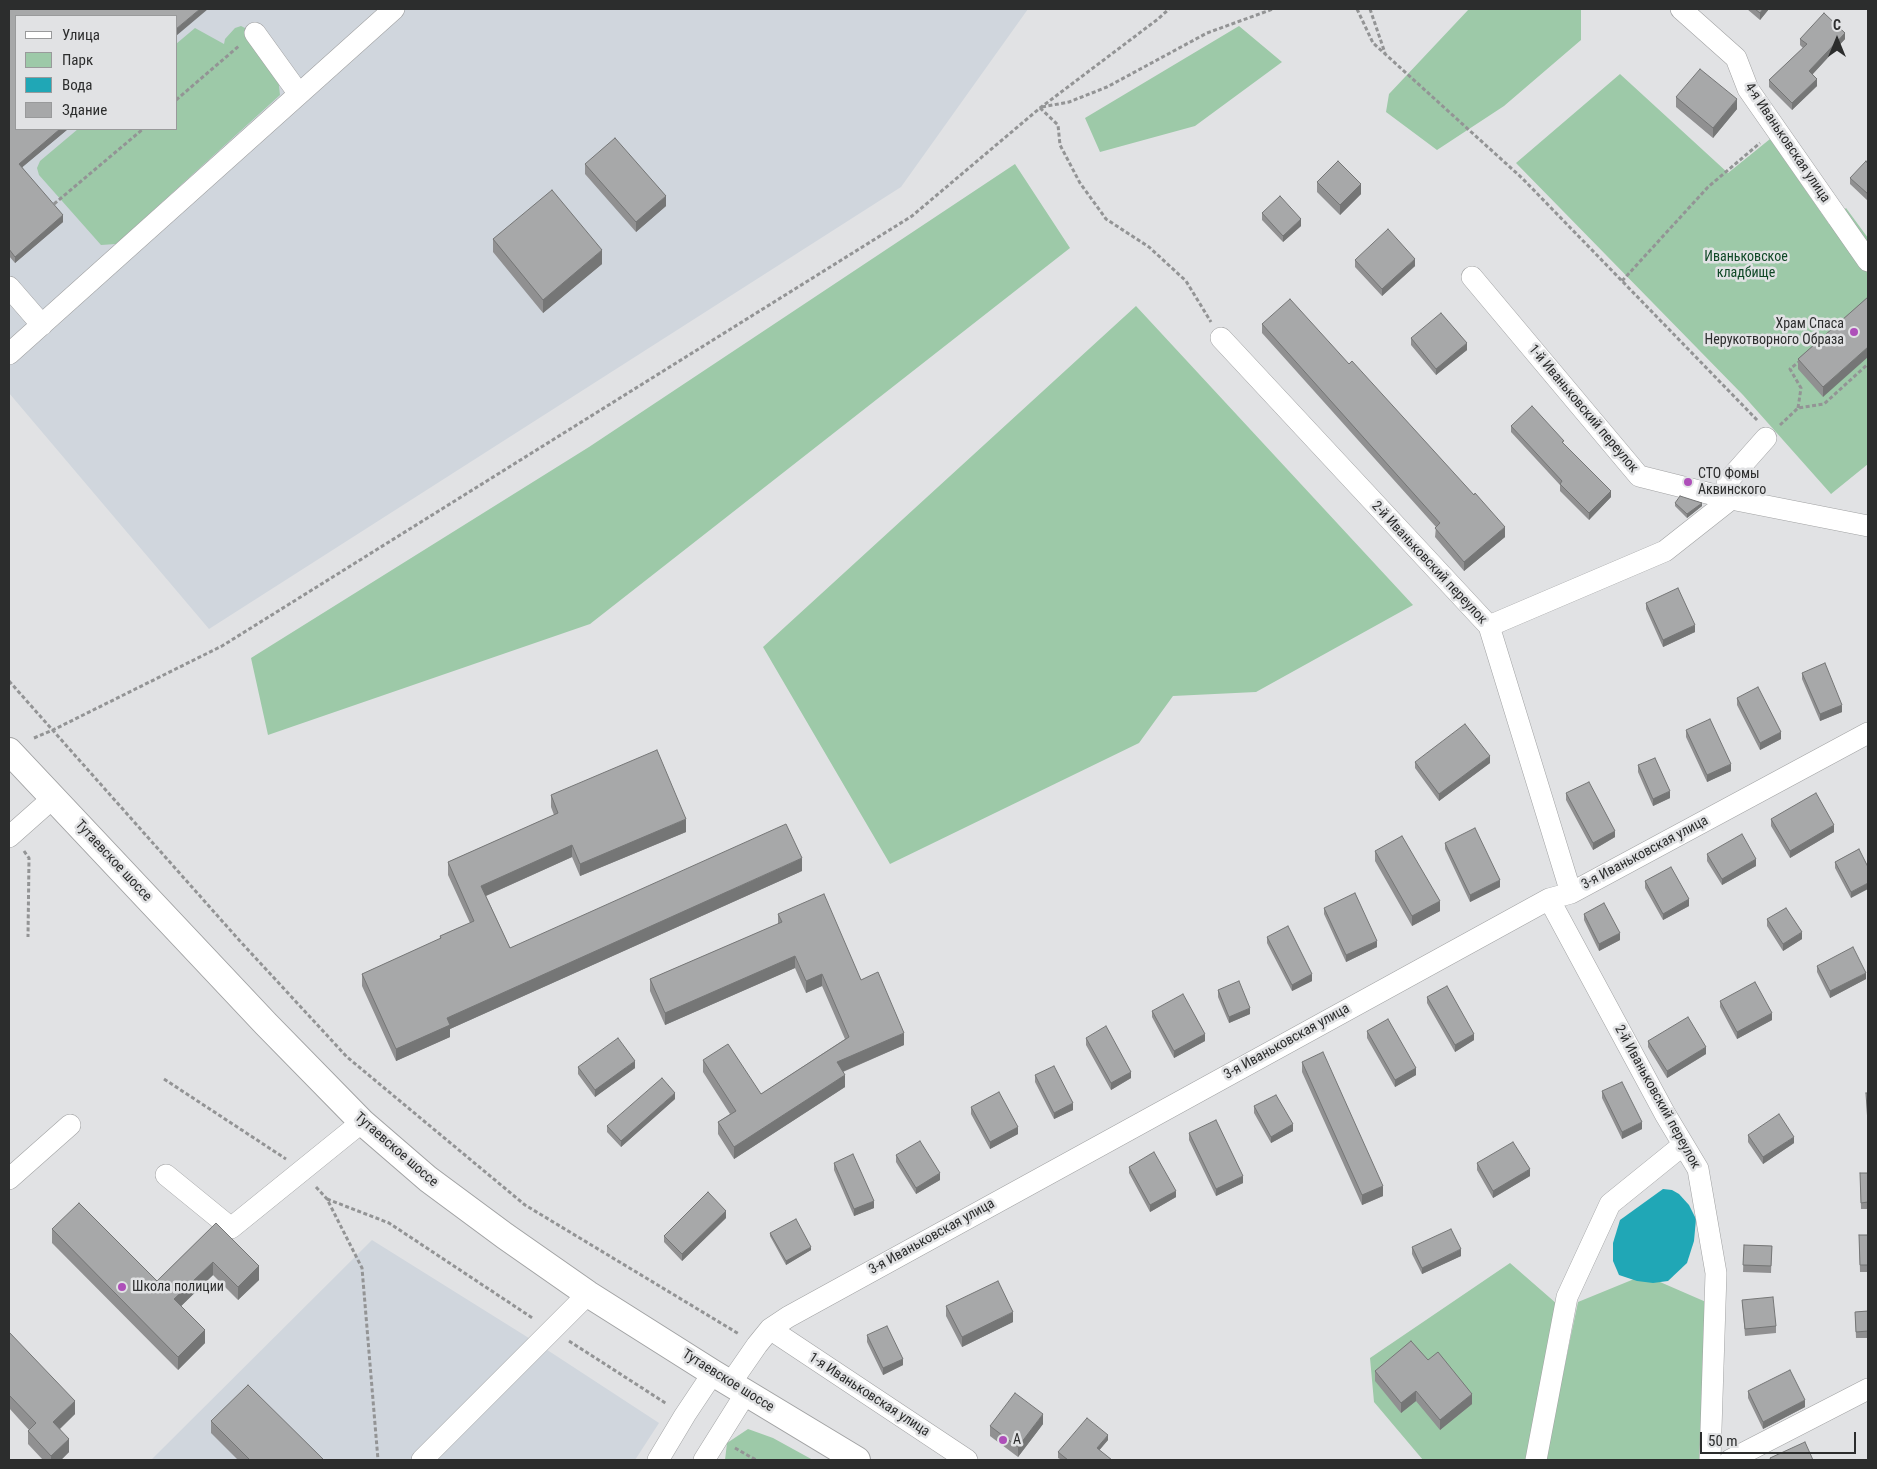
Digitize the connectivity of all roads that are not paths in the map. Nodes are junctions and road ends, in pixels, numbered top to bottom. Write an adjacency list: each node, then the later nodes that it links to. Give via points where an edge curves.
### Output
1 (394, 9): 4 (street)
2 (1681, 9): 5 (street, 4-я Иваньковская улица, via 1736,58 1748,89)
3 (255, 33): 4 (street)
4 (299, 94): 8 (street)
5 (1868, 261)
6 (1472, 277): 12 (street, 1-й Иваньковский переулок, via 1639,476)
7 (9, 287): 8 (street)
8 (42, 325): 10 (street)
9 (1221, 338): 14 (street, 2-й Иваньковский переулок)
10 (9, 354)
11 (1769, 436): 12 (street, via 1727,482)
12 (1731, 499): 13 (street, 1-й Иваньковский переулок); 14 (street, via 1664,550)
13 (1868, 526)
14 (1488, 626): 19 (street, 2-й Иваньковский переулок)
15 (1868, 733): 19 (street, 3-я Иваньковская улица)
16 (9, 751): 17 (main road, Тутаевское шоссе)
17 (53, 798): 18 (street); 21 (main road, Тутаевское шоссе)
18 (14, 841)
19 (1571, 893): 20 (street, 3-я Иваньковская улица)
20 (1549, 899): 23 (street, 2-й Иваньковский переулок); 27 (street, 3-я Иваньковская улица)
21 (362, 1122): 24 (street, via 232,1228); 26 (main road, Тутаевское шоссе, via 428,1179)
22 (70, 1125): 25 (street)
23 (1683, 1145): 35 (street, via 1610,1204 1606,1212 1567,1297); 36 (street, 2-й Иваньковский переулок, via 1698,1169 1716,1273)
24 (166, 1175)
25 (9, 1179)
26 (588, 1294): 28 (main road, Тутаевское шоссе); 30 (street)
27 (770, 1329): 28 (street, 3-я Иваньковская улица); 34 (street, 1-я Иваньковская улица)
28 (730, 1383): 31 (street, via 685,1415); 32 (street); 33 (main road, Тутаевское шоссе)
29 (1868, 1388): 37 (street)
30 (422, 1460)
31 (658, 1460)
32 (704, 1460)
33 (857, 1460)
34 (968, 1460)
35 (1536, 1460)
36 (1710, 1460)
37 (1730, 1460)

